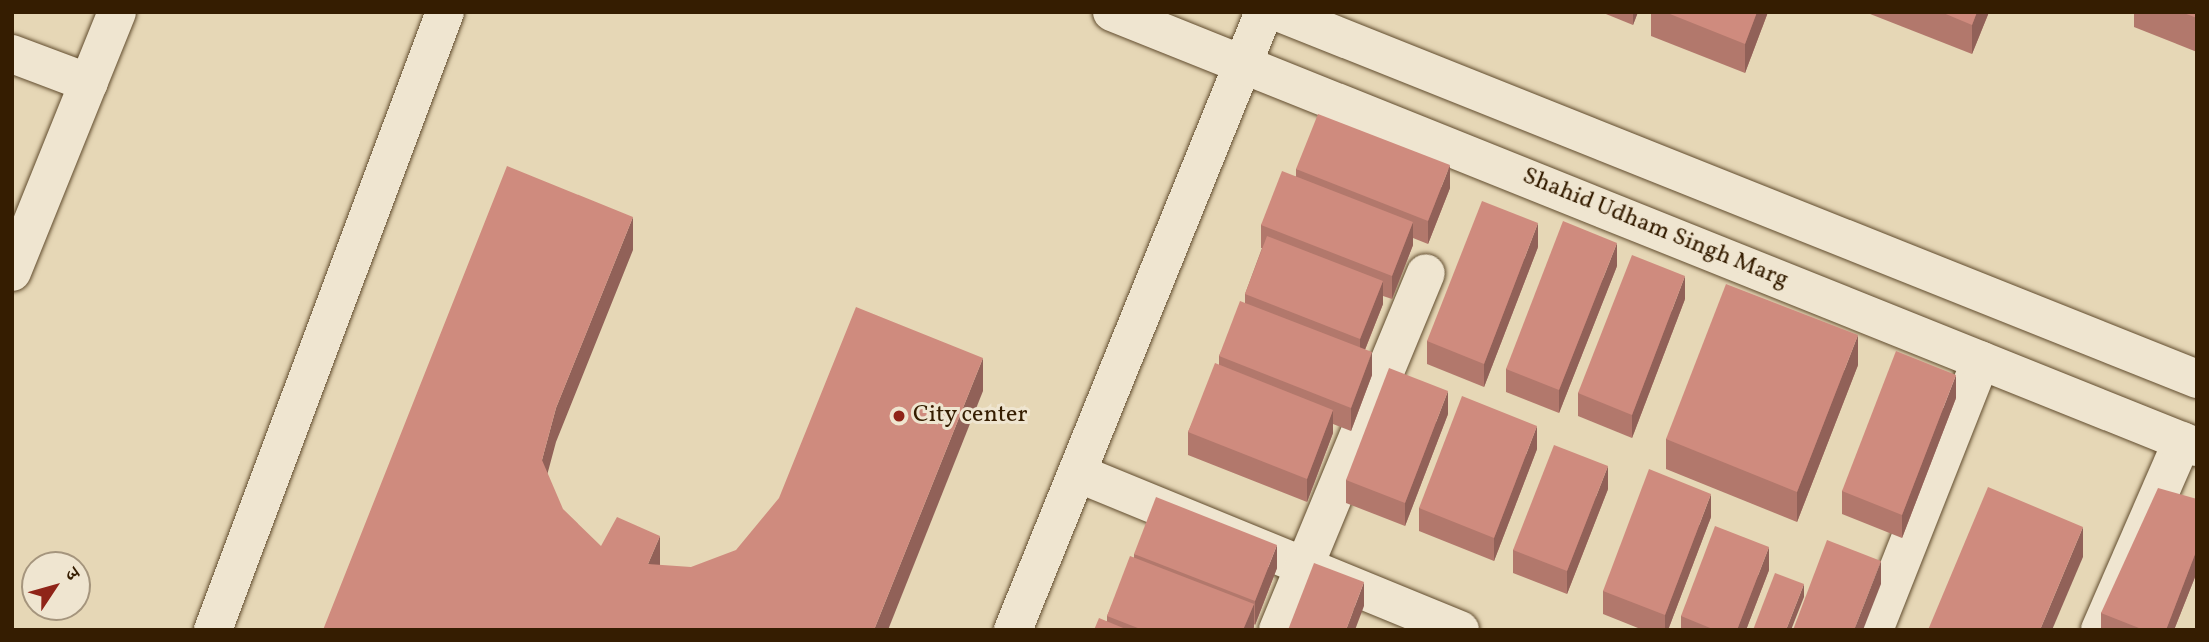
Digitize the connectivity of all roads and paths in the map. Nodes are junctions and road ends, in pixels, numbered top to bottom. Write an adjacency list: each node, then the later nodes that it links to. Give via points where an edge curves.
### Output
1 (117, 12): 8 (street)
2 (445, 12): 16 (street)
3 (1112, 12): 7 (street, Shahid Udham Singh Marg)
4 (1264, 12): 7 (street)
5 (1278, 12): 12 (street)
6 (12, 54): 8 (street)
7 (1243, 64): 11 (street, Shahid Udham Singh Marg); 14 (street)
8 (89, 83): 9 (street)
9 (12, 272)
10 (1426, 273): 15 (street)
11 (1981, 360): 13 (street, Shahid Udham Singh Marg); 20 (street)
12 (2197, 379)
13 (2189, 444): 21 (street)
14 (1077, 474): 15 (street); 17 (street)
15 (1303, 566): 18 (street); 19 (street)
16 (213, 630)
17 (1013, 630)
18 (1278, 630)
19 (1460, 630)
20 (1874, 630)
21 (2100, 630)

